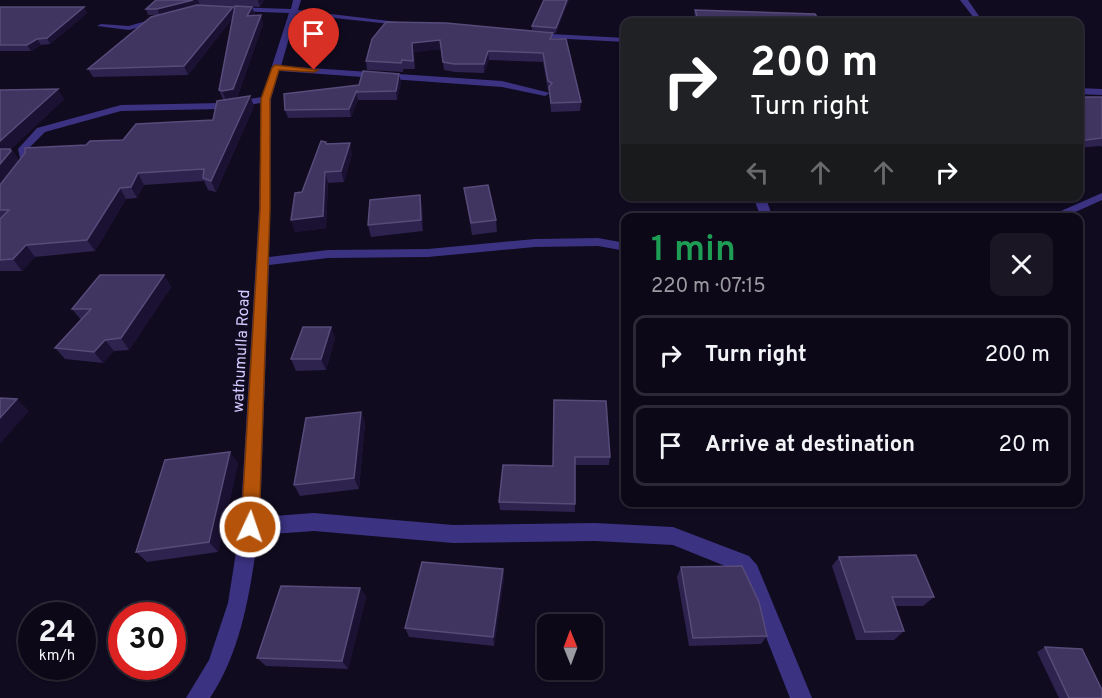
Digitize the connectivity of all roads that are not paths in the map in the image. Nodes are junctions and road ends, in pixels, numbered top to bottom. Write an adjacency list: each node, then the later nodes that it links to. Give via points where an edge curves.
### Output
1 (964, 0): 5 (street)
2 (295, 7): 3 (street); 6 (street); 10 (street, wathumulla Road)
3 (221, 9)
4 (169, 16): 7 (street, via 129,28)
5 (977, 18)
6 (425, 25)
7 (101, 26)
8 (521, 34): 9 (street)
9 (621, 40)
10 (275, 68): 13 (street, via 502,84); 14 (street, wathumulla Road)
11 (1083, 91): 12 (street)
12 (1102, 92)
13 (545, 93)
14 (266, 99): 16 (street, via 221,106 121,108 41,130 23,149 26,163); 19 (street, wathumulla Road)
15 (1102, 196): 17 (street)
16 (1, 197)
17 (1063, 213)
18 (621, 246): 19 (street, via 598,242 535,243)
19 (262, 261): 20 (street, wathumulla Road)
20 (250, 527): 21 (street, wathumulla Road, via 238,603 218,666); 22 (street, via 314,522 453,534 595,532 674,536 742,563 750,572)
21 (197, 698)
22 (801, 698)

